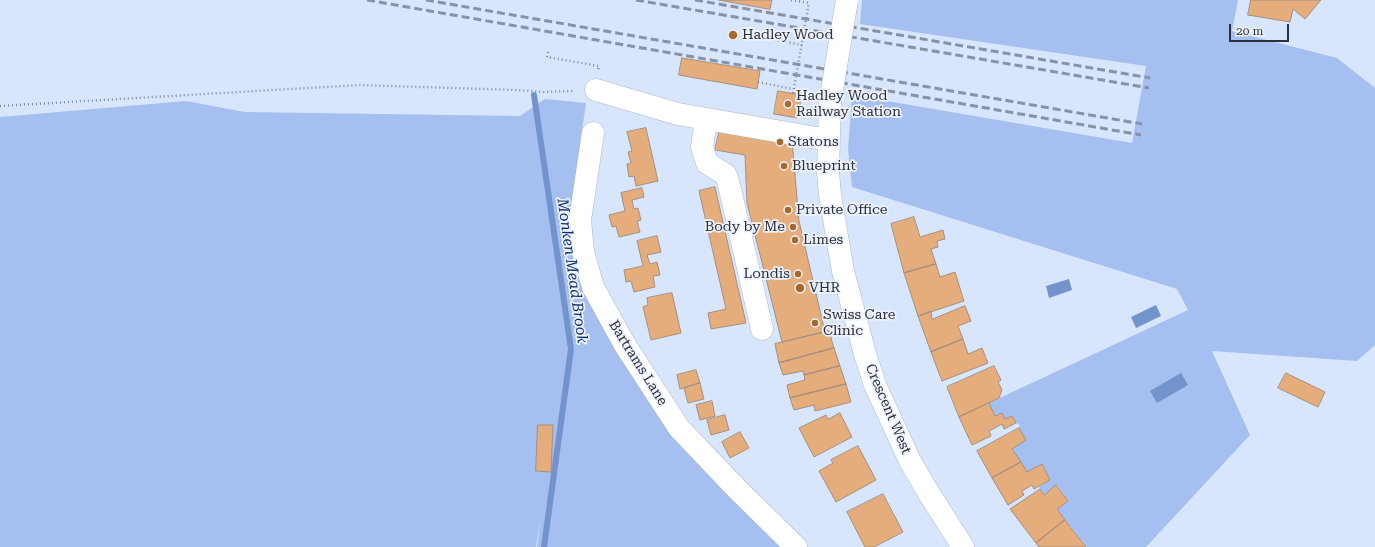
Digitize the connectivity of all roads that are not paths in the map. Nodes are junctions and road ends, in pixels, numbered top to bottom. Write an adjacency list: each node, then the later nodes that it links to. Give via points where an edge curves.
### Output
1 (847, 0): 5 (street, Crescent West, bridge, via 830,102)
2 (596, 90): 3 (street, via 678,114)
3 (706, 119): 5 (street); 6 (street, via 702,147 707,163 726,175)
4 (593, 133): 7 (street, Bartrams Lane, via 580,220 582,252 593,287 626,346 679,428)
5 (828, 140): 8 (street, Crescent West, via 830,195 843,271 875,385 910,461)
6 (762, 329)
7 (796, 547)
8 (963, 547)

